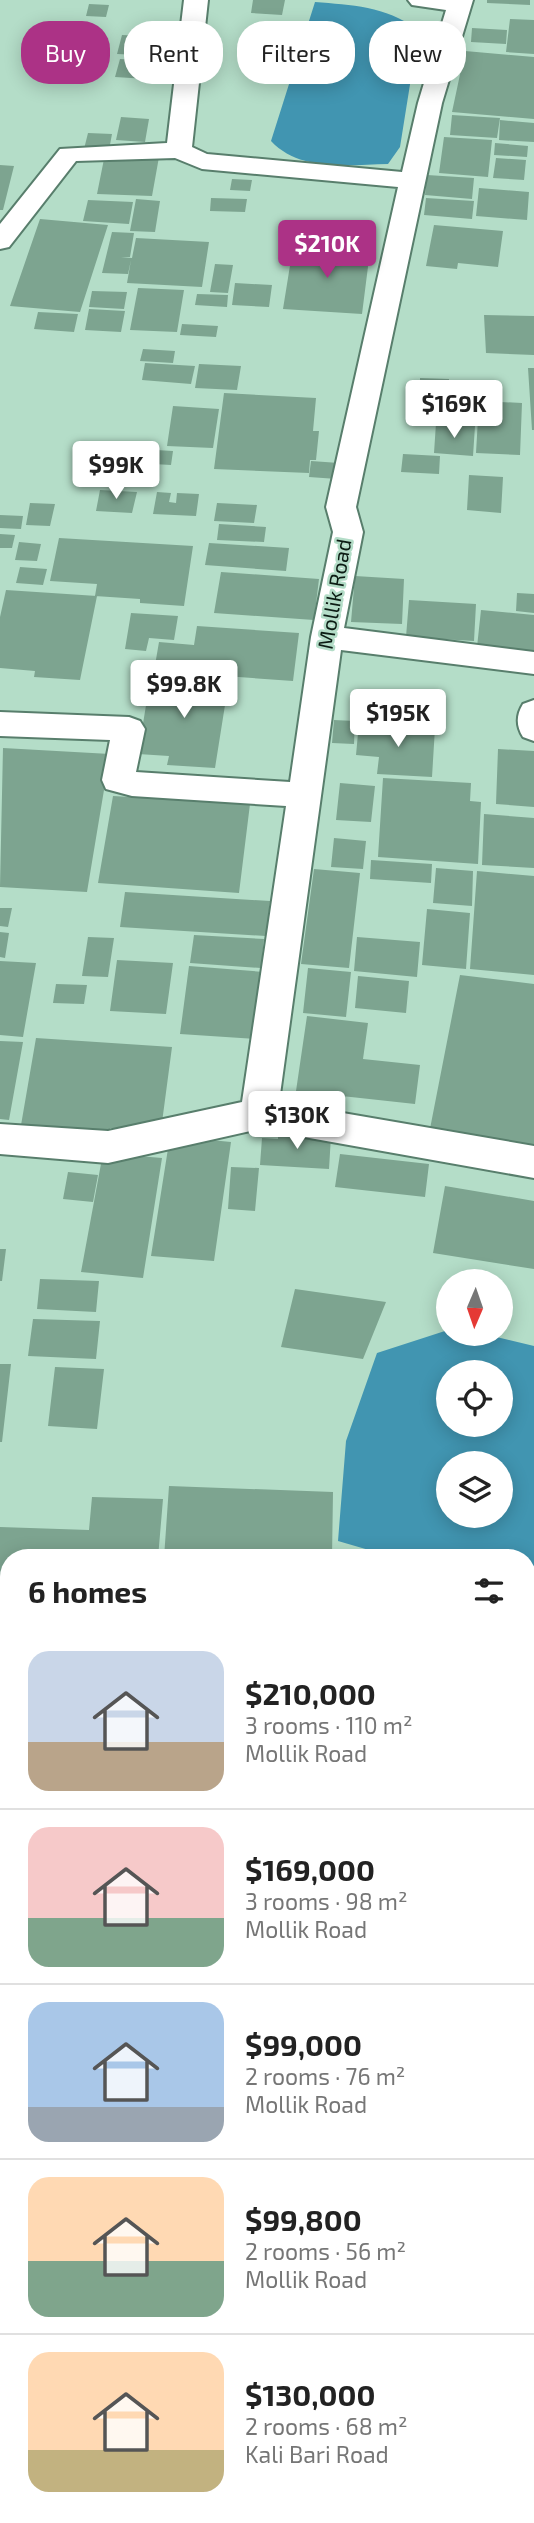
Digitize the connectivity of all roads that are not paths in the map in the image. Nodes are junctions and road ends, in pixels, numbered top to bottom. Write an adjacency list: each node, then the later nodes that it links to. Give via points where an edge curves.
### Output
1 (197, 0): 4 (street)
2 (420, 0): 3 (street)
3 (461, 2): 5 (street, Mollik Road, via 430,103)
4 (179, 150): 5 (street, via 202,161); 6 (street, via 69,154)
5 (413, 181): 7 (street, Mollik Road, via 341,507 348,532)
6 (0, 241)
7 (327, 637): 8 (street); 12 (street, Mollik Road)
8 (534, 663)
9 (534, 712): 11 (street)
10 (0, 724): 12 (street, via 129,729 118,780)
11 (534, 729)
12 (305, 795): 13 (street, Mollik Road)
13 (259, 1114): 14 (street, via 108,1147); 15 (street)
14 (0, 1139)
15 (534, 1162)

